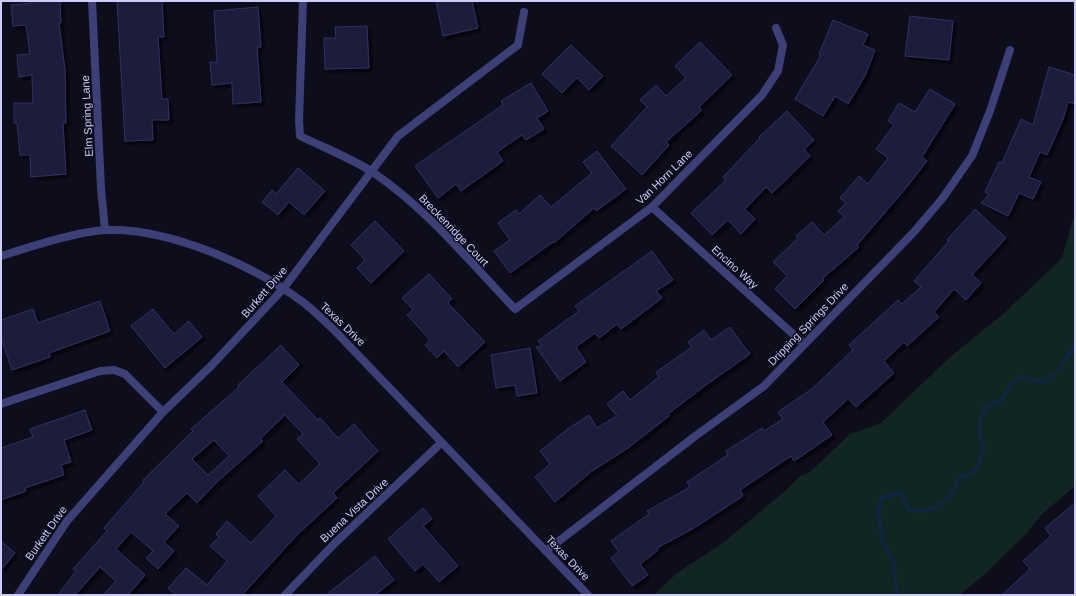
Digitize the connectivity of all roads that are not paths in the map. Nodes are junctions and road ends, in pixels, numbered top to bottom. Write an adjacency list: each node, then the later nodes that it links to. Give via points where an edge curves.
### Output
1 (92, 1): 8 (street, Elm Spring Lane)
2 (303, 1): 6 (street, Breckenridge Court, via 300,136)
3 (524, 12): 6 (street, Burkett Drive, via 518,45 398,136)
4 (776, 28): 7 (street, Van Horn Lane, via 783,45 778,71 762,95)
5 (1010, 50): 12 (street, Dripping Springs Drive, via 972,156 942,199 913,233)
6 (373, 172): 10 (street, Burkett Drive); 11 (street, Breckenridge Court, via 425,214)
7 (652, 207): 11 (street, Van Horn Lane); 12 (street, Encino Way)
8 (105, 230): 9 (street, Texas Drive); 10 (street, Texas Drive, via 129,230 171,239 250,269)
9 (1, 256)
10 (283, 289): 14 (street, Burkett Drive); 15 (street, Texas Drive, via 305,303 335,331)
11 (515, 309)
12 (804, 344): 16 (street, Dripping Springs Drive, via 764,386)
13 (1, 404): 14 (street, via 100,371 114,370 125,374)
14 (164, 412): 17 (street, Burkett Drive, via 67,521)
15 (441, 443): 16 (street, Texas Drive); 18 (street, Buena Vista Drive, via 334,544)
16 (546, 551): 19 (street, Texas Drive)
17 (18, 595)
18 (285, 595)
19 (588, 595)

